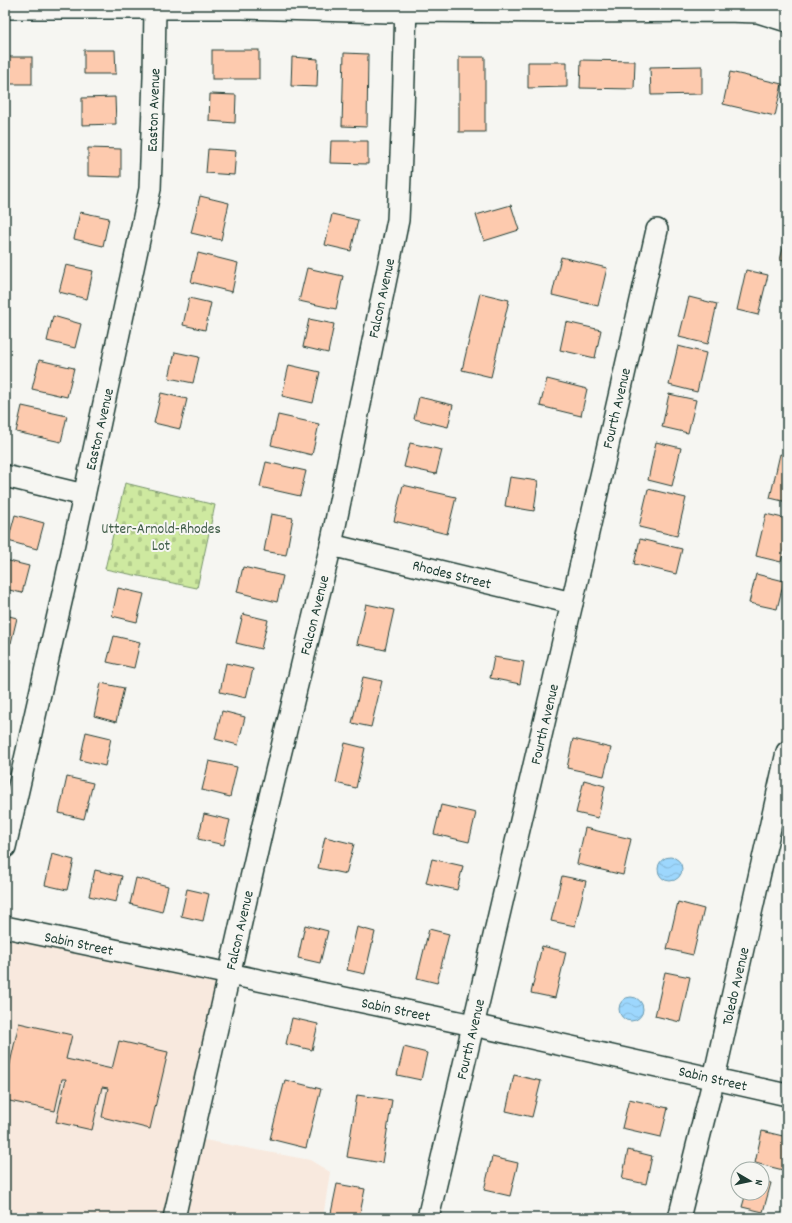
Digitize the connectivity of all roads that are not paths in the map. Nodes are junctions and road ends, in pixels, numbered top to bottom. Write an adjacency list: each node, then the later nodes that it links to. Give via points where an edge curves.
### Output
1 (155, 7): 2 (street); 3 (street, via 359,12); 8 (street, Easton Avenue, via 150,189)
2 (5, 8)
3 (407, 8): 4 (street, via 565,12); 9 (street, Falcon Avenue, via 398,220)
4 (725, 8): 5 (street, via 758,12)
5 (787, 21)
6 (657, 230): 10 (street, Fourth Avenue)
7 (5, 476): 8 (street)
8 (84, 495): 12 (street, Easton Avenue)
9 (331, 544): 10 (street, Rhodes Street); 14 (street, Falcon Avenue)
10 (572, 603): 15 (street, Fourth Avenue)
11 (787, 752): 16 (street, Toledo Avenue)
12 (5, 847)
13 (5, 927): 14 (street, Sabin Street)
14 (229, 974): 15 (street, Sabin Street); 18 (street, Falcon Avenue)
15 (473, 1025): 16 (street, Sabin Street); 19 (street, Fourth Avenue)
16 (714, 1078): 17 (street, Sabin Street); 20 (street, Toledo Avenue)
17 (787, 1095)
18 (174, 1218)
19 (428, 1218)
20 (679, 1218)

